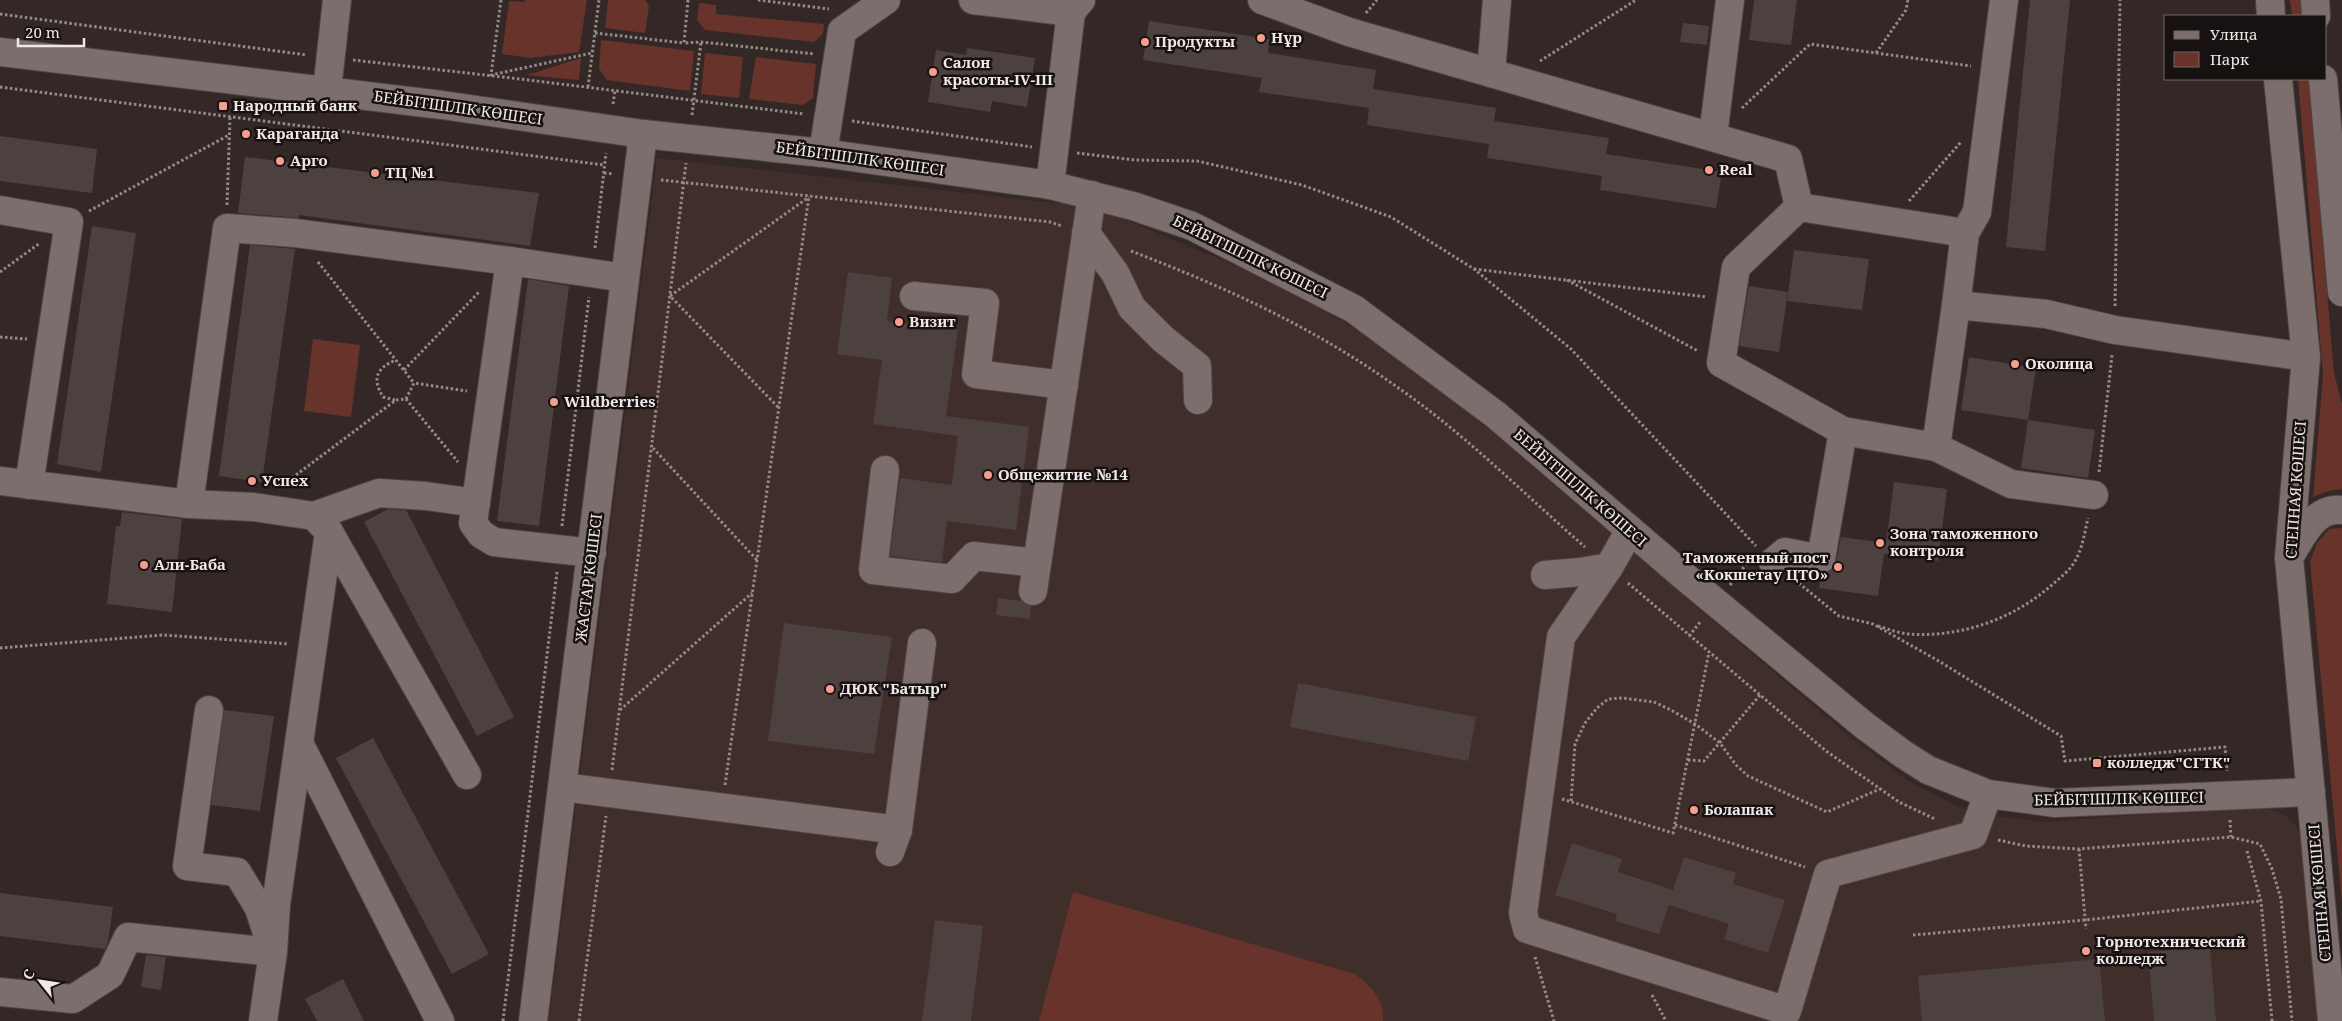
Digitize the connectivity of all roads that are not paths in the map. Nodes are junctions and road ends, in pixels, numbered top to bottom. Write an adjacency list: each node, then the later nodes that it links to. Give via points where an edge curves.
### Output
1 (337, 0): 17 (street)
2 (886, 0): 20 (street, via 842,31)
3 (973, 0): 10 (street)
4 (1264, 0): 14 (street, via 1349,32)
5 (1497, 0): 14 (street)
6 (1730, 0): 19 (street)
7 (2004, 0): 26 (street, via 1977,212)
8 (2270, 0): 11 (street)
9 (2315, 0): 12 (street)
10 (1076, 6): 21 (street)
11 (2272, 15)
12 (2316, 15)
13 (0, 52): 17 (street, БЕЙБІТШІЛІК КӨШЕСІ)
14 (1501, 76): 19 (street)
15 (2278, 80): 32 (street, СТЕПНАЯ КӨШЕСІ)
16 (2323, 80): 29 (street)
17 (327, 90): 18 (street, БЕЙБІТШІЛІК КӨШЕСІ)
18 (643, 134): 20 (street, БЕЙБІТШІЛІК КӨШЕСІ); 28 (street, ЖАСТАР КӨШЕСІ)
19 (1712, 136): 23 (street, via 1788,159)
20 (823, 152): 21 (street, БЕЙБІТШІЛІК КӨШЕСІ)
21 (1050, 185): 22 (street, БЕЙБІТШІЛІК КӨШЕСІ)
22 (1092, 195): 25 (street); 45 (street, БЕЙБІТШІЛІК КӨШЕСІ, via 1192,226 1354,308 1496,415)
23 (1799, 207): 26 (street); 35 (street, via 1736,267 1721,363)
24 (0, 210): 39 (street, via 69,222)
25 (1086, 233): 33 (street); 34 (street, via 1114,273 1132,308 1197,366)
26 (1965, 233): 31 (street)
27 (510, 261): 28 (street); 40 (street); 42 (street, via 296,233 227,228)
28 (624, 278): 46 (street, ЖАСТАР КӨШЕСІ)
29 (2342, 292)
30 (914, 296): 33 (street, via 985,303 976,374)
31 (1956, 306): 32 (street, via 2046,314 2114,330); 36 (street)
32 (2306, 357): 47 (street, СТЕПНАЯ КӨШЕСІ)
33 (1064, 385): 49 (street)
34 (1198, 400)
35 (1843, 431): 36 (street); 48 (street, via 1821,559 1785,552)
36 (1936, 447): 41 (street, via 2011,484)
37 (884, 470): 49 (street, via 873,570 952,580 974,556)
38 (0, 481): 39 (street)
39 (29, 484): 42 (street)
40 (476, 495): 44 (street, via 379,493); 46 (street, via 473,523 481,534 494,542)
41 (2094, 495)
42 (189, 504): 44 (street, via 254,506)
43 (2342, 510): 47 (street, via 2319,514)
44 (322, 524): 55 (street, via 313,646); 56 (street)
45 (1630, 530): 50 (street); 59 (street, БЕЙБІТШІЛІК КӨШЕСІ, via 1895,749 1928,770)
46 (592, 553): 57 (street, ЖАСТАР КӨШЕСІ)
47 (2289, 558): 58 (street, СТЕПНАЯ КӨШЕСІ)
48 (1774, 562)
49 (1038, 563): 52 (street)
50 (1608, 567): 51 (street); 63 (street, via 1561,636 1524,913 1527,929)
51 (1545, 574)
52 (1033, 591)
53 (922, 643): 57 (street, via 894,841 722,808)
54 (209, 710): 60 (street, via 187,866 237,872 259,908)
55 (299, 743): 60 (street); 66 (street)
56 (467, 775)
57 (563, 787): 67 (street, ЖАСТАР КӨШЕСІ)
58 (2311, 792): 59 (street, БЕЙБІТШІЛІК КӨШЕСІ, via 2055,803); 68 (street, СТЕПНАЯ КӨШЕСІ)
59 (1988, 794): 63 (street, via 1973,834 1828,874)
60 (272, 952): 61 (street); 62 (street, via 128,937 110,975 73,999)
61 (266, 991): 64 (street); 65 (street)
62 (0, 992)
63 (1787, 1016)
64 (263, 1021)
65 (282, 1021)
66 (440, 1021)
67 (533, 1021)
68 (2333, 1021)

